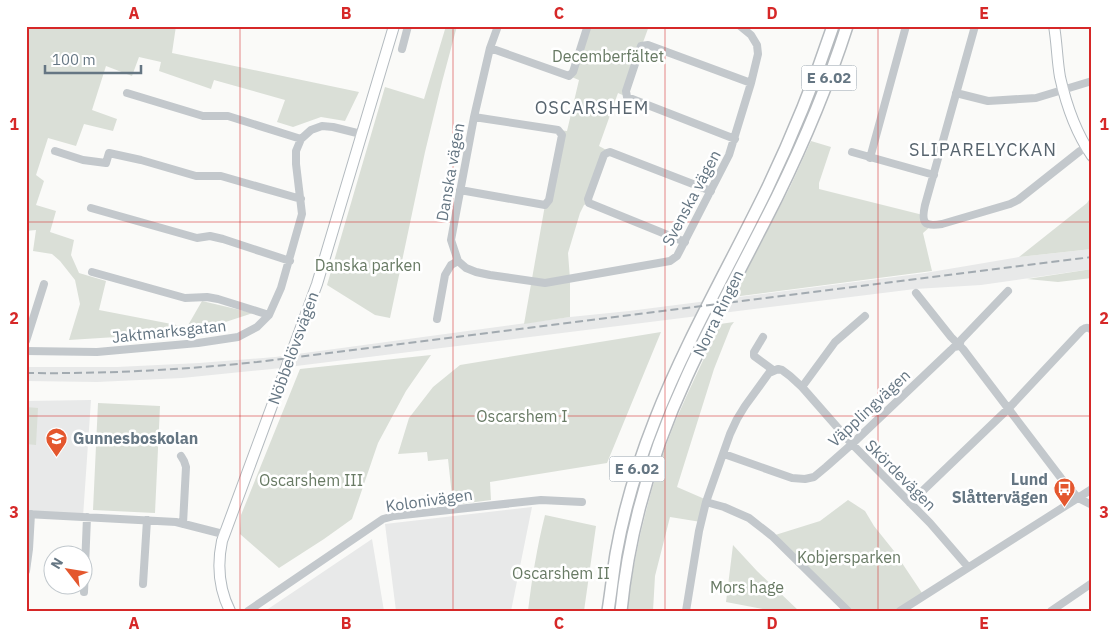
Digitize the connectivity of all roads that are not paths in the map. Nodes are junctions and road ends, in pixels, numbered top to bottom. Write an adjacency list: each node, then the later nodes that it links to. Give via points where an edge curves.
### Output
1 (394, 26): 19 (street, Nöbbelövsvägen)
2 (408, 26): 12 (street)
3 (498, 26): 11 (street, Danska vägen)
4 (586, 26): 11 (street, via 569,76)
5 (740, 26): 14 (street, Svenska vägen, via 754,40 758,50)
6 (833, 26): 70 (main road, Norra Ringen / E 6.02, via 797,123 692,335 655,420 625,512)
7 (848, 26): 71 (main road, Norra Ringen / E 6.02, via 800,147 686,377 667,424 638,517)
8 (906, 26): 25 (street)
9 (975, 26): 17 (street)
10 (1054, 26): 15 (street)
11 (490, 48): 18 (street, Danska vägen)
12 (402, 49)
13 (1092, 81): 15 (street)
14 (751, 83): 21 (street, Svenska vägen); 21 (street, via 648,45 641,46 626,90 627,97)
15 (1063, 89): 17 (street, via 1036,98 1000,101); 24 (street)
16 (127, 93): 20 (street, via 202,116 228,116)
17 (956, 94): 26 (street)
18 (474, 117): 27 (street, Danska vägen); 27 (street, via 558,130 562,135 549,200 545,205)
19 (361, 134): 20 (street, via 322,126); 62 (street, Nöbbelövsvägen, via 314,292)
20 (301, 139): 29 (street, Jaktmarksgatan, via 296,151 296,164)
21 (735, 139): 28 (street, Svenska vägen)
22 (55, 151): 29 (street, via 106,163 109,153 196,176 221,176)
23 (852, 152): 25 (street)
24 (1089, 152): 26 (street, via 1064,163 1010,204 932,226 925,223 922,215)
25 (870, 158): 26 (street)
26 (934, 175)
27 (460, 190): 33 (street, Danska vägen, via 451,240)
28 (711, 192): 31 (street, Svenska vägen); 31 (street, via 610,152 604,155 589,204)
29 (301, 199): 32 (street, Jaktmarksgatan, via 302,214)
30 (91, 208): 32 (street, via 197,238 223,239)
31 (685, 242): 33 (street, Svenska vägen, via 670,261 546,283 476,272)
32 (290, 261): 38 (street, Jaktmarksgatan)
33 (458, 261): 40 (street, via 445,274)
34 (92, 272): 38 (street, via 185,298 218,298)
35 (44, 284): 43 (street)
36 (1008, 292): 44 (street, Väpplingvägen, via 961,340)
37 (916, 293): 44 (street)
38 (269, 315): 45 (street, Jaktmarksgatan, via 257,327 238,337 97,352)
39 (865, 316): 47 (street, via 835,342)
40 (437, 319)
41 (1092, 330): 48 (street, via 1088,327 1082,330)
42 (763, 337): 46 (street, Skördevägen, via 754,356)
43 (26, 341)
44 (959, 346): 48 (street); 49 (street, Väpplingvägen, via 954,347)
45 (26, 352)
46 (771, 372): 47 (street, Skördevägen, via 782,370); 50 (street, via 737,419)
47 (802, 387): 49 (street, Skördevägen)
48 (1008, 409): 53 (street); 56 (street)
49 (852, 444): 50 (street, Väpplingvägen, via 814,477 805,479 792,478); 56 (street, Skördevägen)
50 (724, 454): 55 (street)
51 (182, 456): 61 (street, via 186,467)
52 (1092, 489): 53 (street)
53 (1078, 498): 57 (street); 64 (street)
54 (582, 502): 69 (street, Kolonivägen, via 541,500 383,519)
55 (706, 502): 72 (street); 73 (street, via 749,518 772,536)
56 (910, 503): 64 (street, Skördevägen)
57 (1092, 504)
58 (29, 514): 59 (street); 65 (street)
59 (87, 517): 60 (street); 63 (street)
60 (147, 520): 61 (street); 67 (street)
61 (183, 524): 62 (street)
62 (224, 534): 68 (street, Nöbbelövsvägen, via 219,559 220,579)
63 (86, 544)
64 (968, 567): 74 (street)
65 (26, 571)
66 (1092, 583): 75 (street)
67 (143, 584)
68 (230, 611)
69 (248, 611)
70 (608, 611)
71 (621, 611)
72 (686, 611)
73 (848, 611)
74 (900, 611)
75 (1051, 611)

